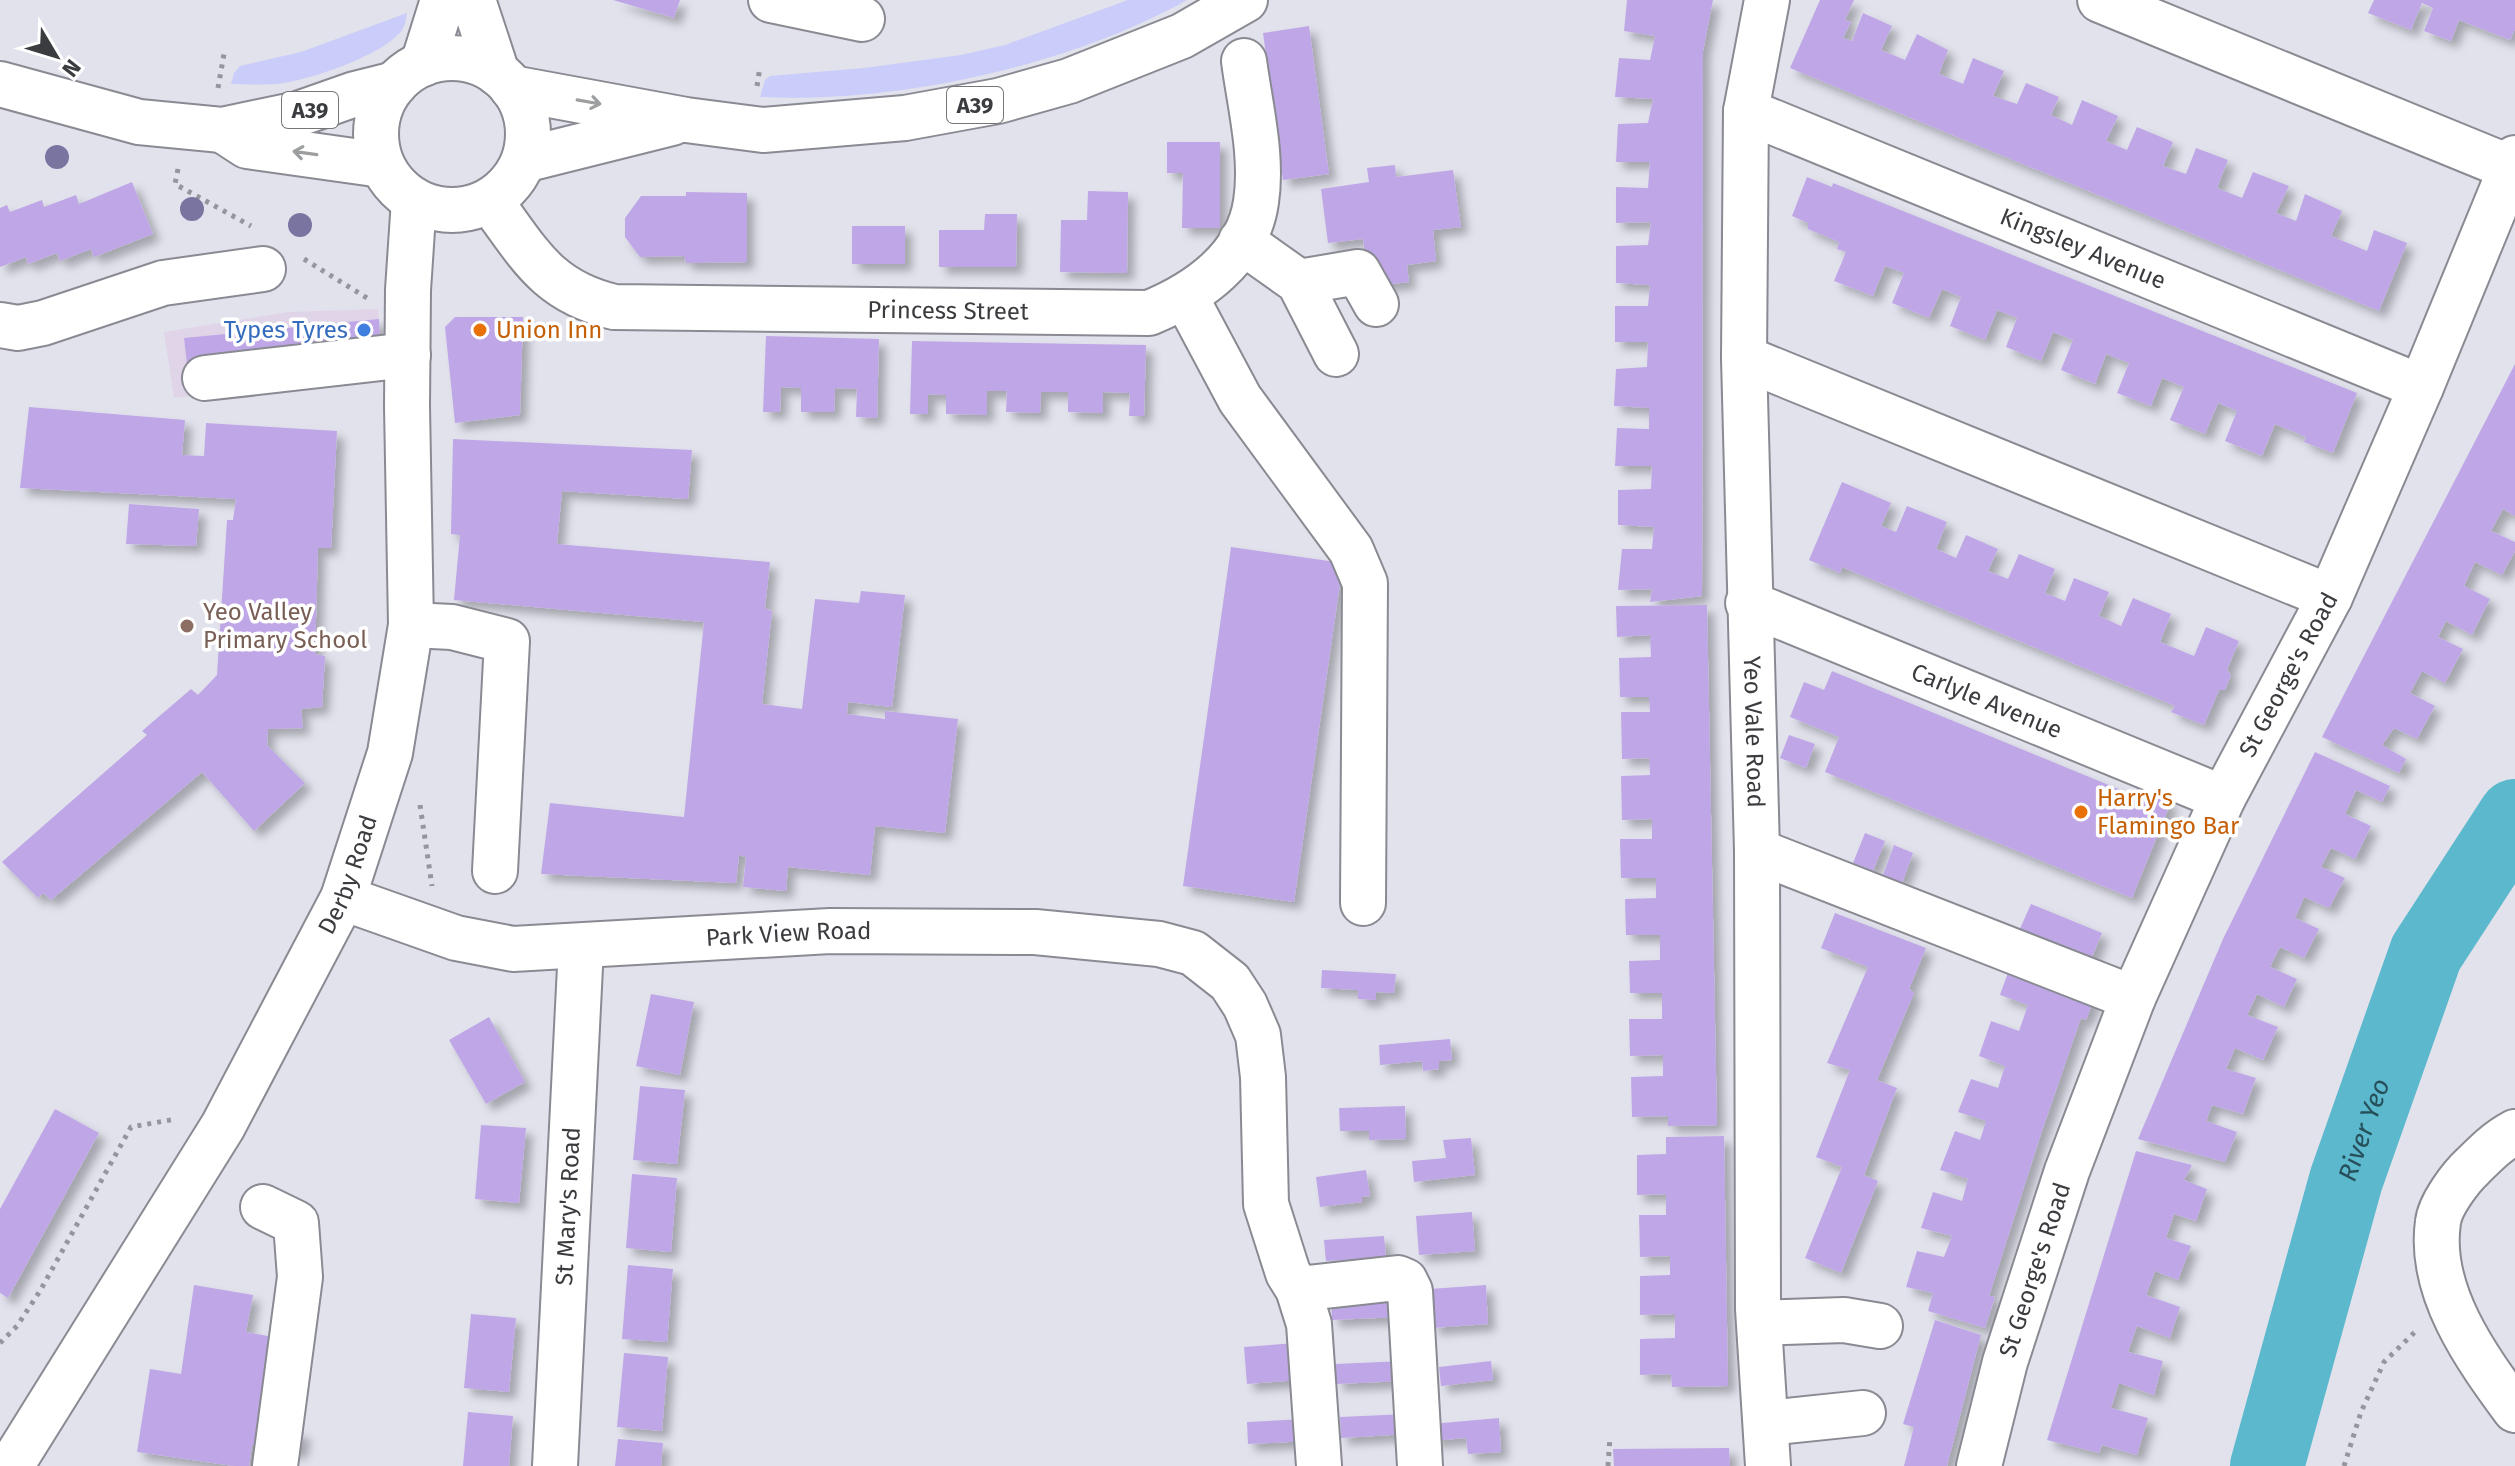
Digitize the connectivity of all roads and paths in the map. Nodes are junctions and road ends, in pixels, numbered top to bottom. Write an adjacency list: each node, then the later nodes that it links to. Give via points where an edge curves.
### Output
1 (443, 0): 9 (street)
2 (473, 0): 10 (street)
3 (771, 0): 7 (street)
4 (1245, 0): 13 (street, A39, via 1132,58 998,101 905,118 763,130)
5 (1767, 0): 12 (street, Yeo Vale Road)
6 (2100, 0): 16 (street)
7 (862, 19)
8 (1244, 61): 20 (street, Princess Street, via 1257,163 1256,203)
9 (409, 74): 10 (street, via 448,58 474,61); 14 (street, A39, via 298,114); 17 (street, via 383,102 377,123)
10 (505, 80): 13 (street, A39, one-way to 13); 15 (street, via 525,110 529,135)
11 (0, 84): 14 (street, A39, via 139,122)
12 (1746, 111): 28 (street, Yeo Vale Road); 30 (street, Kingsley Avenue)
13 (686, 120): 15 (street, A39)
14 (222, 130): 17 (street, A39, one-way to 14, via 247,146)
15 (524, 160): 19 (street, via 516,176)
16 (2513, 163): 30 (street, St George's Road)
17 (382, 165): 18 (street)
18 (414, 200): 19 (street, via 439,209 465,209); 27 (street, Derby Road)
19 (490, 201): 23 (street, Princess Street, via 551,278 590,301 614,307 1149,313)
20 (1241, 241): 22 (street); 23 (street, Princess Street, via 1213,277)
21 (263, 269): 25 (street, via 163,283 18,328)
22 (1299, 282): 24 (street, via 1358,272); 26 (street)
23 (1185, 296): 39 (street, via 1240,399 1351,550 1365,583)
24 (1376, 304)
25 (0, 325)
26 (1336, 354)
27 (408, 355): 29 (street); 33 (street, Derby Road)
28 (1744, 358): 31 (street); 32 (street, Yeo Vale Road)
29 (205, 378)
30 (2421, 387): 31 (street, St George's Road)
31 (2330, 597): 35 (street, St George's Road)
32 (1748, 603): 35 (street, Carlyle Avenue); 36 (street, Yeo Vale Road)
33 (411, 625): 34 (street, Derby Road); 37 (street, via 452,627 507,641)
34 (390, 753): 38 (street, Derby Road); 40 (path, via 418,791)
35 (2223, 798): 42 (street, St George's Road)
36 (1757, 851): 42 (street); 48 (street, Yeo Vale Road)
37 (495, 871)
38 (343, 898): 40 (street, Park View Road); 43 (street, Derby Road)
39 (1363, 903)
40 (438, 932): 41 (street, Park View Road, via 513,949)
41 (581, 947): 46 (street, Park View Road, via 830,931 1035,932 1159,944 1193,953 1230,982 1258,1035 1266,1204); 57 (street, St Mary's Road)
42 (2133, 998): 62 (street, St George's Road, via 2067,1171 2005,1362)
43 (232, 1109): 50 (path, via 131,1127 40,1291); 55 (street, Derby Road)
44 (2515, 1132): 47 (street, via 2499,1140 2459,1180 2438,1220 2439,1268)
45 (263, 1207): 56 (street, via 296,1223 300,1277)
46 (1298, 1289): 58 (street, via 1309,1324); 59 (street, via 1405,1281 1410,1291)
47 (2451, 1308): 51 (street); 63 (path, via 2421,1326 2384,1362)
48 (1760, 1323): 49 (street, via 1844,1320); 53 (street, Yeo Vale Road)
49 (1880, 1326)
50 (0, 1343)
51 (2515, 1410)
52 (1863, 1413): 53 (street)
53 (1767, 1423): 61 (street, Yeo Vale Road)
54 (1610, 1437): 60 (path)
55 (11, 1466)
56 (275, 1466)
57 (555, 1466)
58 (1319, 1466)
59 (1420, 1466)
60 (1608, 1466)
61 (1768, 1466)
62 (1979, 1466)
63 (2344, 1466)

